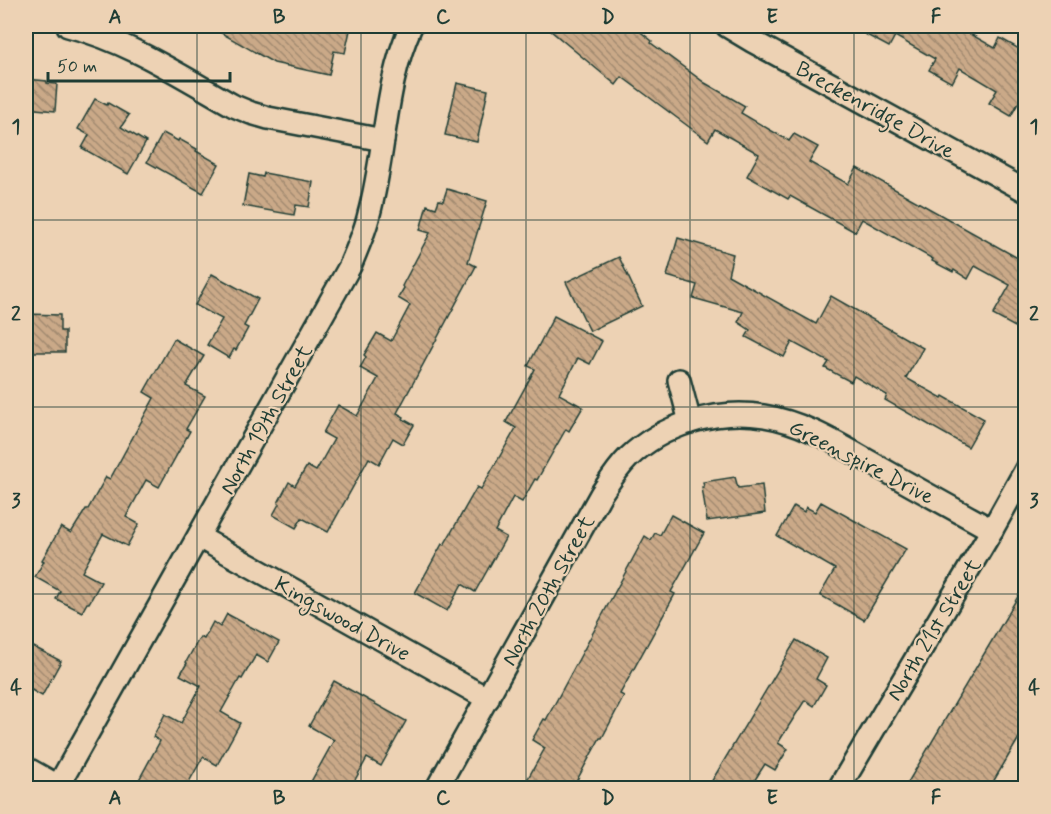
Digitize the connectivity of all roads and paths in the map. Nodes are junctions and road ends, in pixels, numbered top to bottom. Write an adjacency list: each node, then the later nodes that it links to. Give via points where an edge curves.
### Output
1 (68, 26): 4 (street, via 129,48 251,113)
2 (411, 26): 4 (street, North 19th Street, via 398,57)
3 (727, 26): 5 (street, Breckenridge Drive)
4 (383, 140): 10 (street, North 19th Street, via 370,213 350,266)
5 (1026, 191)
6 (679, 380): 7 (street)
7 (690, 422): 9 (street, Greenspire Drive, via 748,414 793,423 826,437); 11 (street, North 20th Street, via 657,437 618,469 594,505)
8 (1026, 469): 9 (street, North 21st Street)
9 (992, 530): 15 (street, North 21st Street)
10 (199, 537): 11 (street, Kingswood Drive); 13 (street, North 19th Street)
11 (488, 699): 14 (street, North 20th Street)
12 (26, 768): 13 (street)
13 (58, 787)
14 (437, 789)
15 (839, 789)

